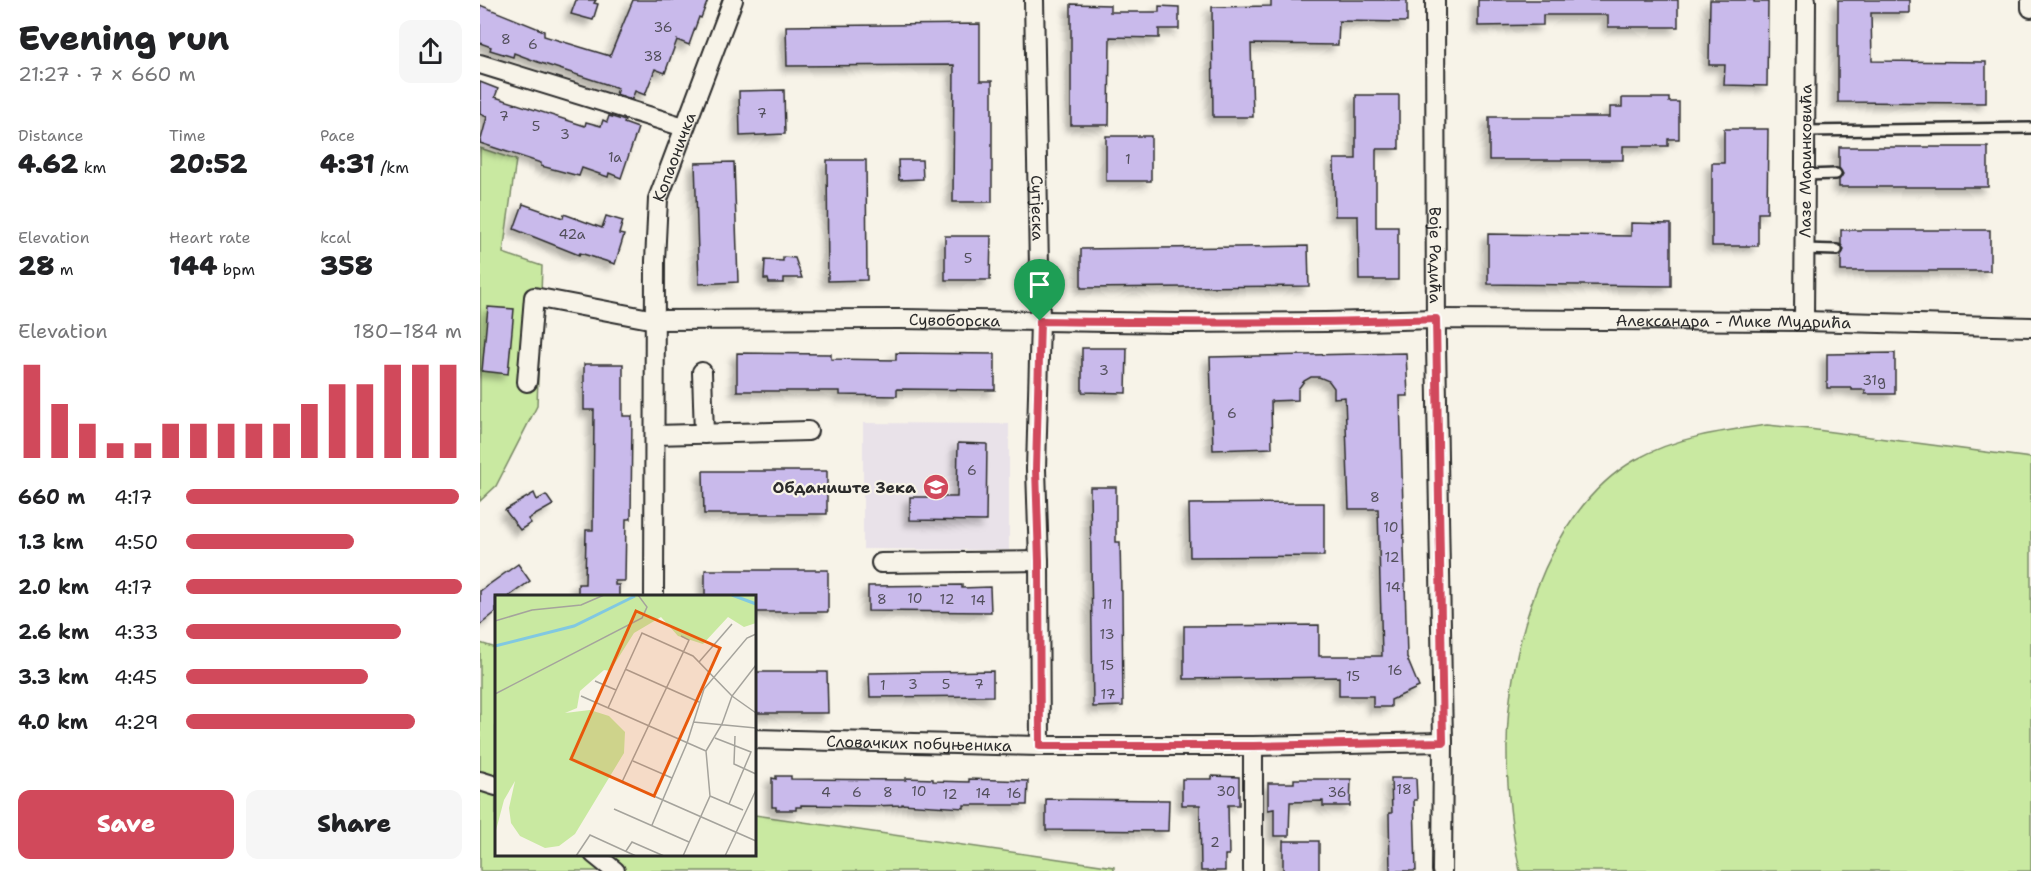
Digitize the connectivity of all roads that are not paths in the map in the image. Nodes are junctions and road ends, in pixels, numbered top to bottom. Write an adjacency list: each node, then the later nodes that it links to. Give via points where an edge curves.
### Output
1 (733, 0): 8 (street, Копаоничка)
2 (1034, 0): 17 (street, Сутјеска)
3 (1435, 0): 15 (street, Воје Радића)
4 (1806, 0): 10 (street, Лазе Маринковића)
5 (2031, 0): 6 (street)
6 (2031, 8)
7 (480, 64): 8 (street)
8 (684, 127): 16 (street, Копаоничка, via 658,199)
9 (2031, 128): 10 (lane)
10 (1805, 131): 12 (street, Лазе Маринковића)
11 (1836, 174): 12 (lane)
12 (1805, 175): 13 (street, Лазе Маринковића)
13 (1804, 249): 14 (lane); 18 (street, Лазе Маринковића)
14 (1837, 250)
15 (1436, 319): 17 (street, Сувоборска); 18 (street, Александра - Мике Мудрића); 29 (street, Воје Радића)
16 (655, 320): 17 (street, Сувоборска); 21 (street, via 534,297); 24 (street, Копаоничка)
17 (1040, 321): 25 (street, Сутјеска, via 1036,469)
18 (1804, 321): 19 (street, Александра - Мике Мудрића)
19 (2031, 327)
20 (702, 372): 23 (street)
21 (527, 382)
22 (808, 431): 23 (street)
23 (704, 434): 24 (street)
24 (655, 435): 27 (street, Копаоничка)
25 (1039, 561): 26 (street); 30 (street, Сутјеска)
26 (881, 563)
27 (654, 595)
28 (756, 739): 30 (street, Словачких побуњеника)
29 (1443, 742): 31 (street, Словачких побуњеника); 37 (street, Воје Радића)
30 (1040, 746): 31 (street, Словачких побуњеника)
31 (1253, 746): 36 (street)
32 (480, 781): 33 (street)
33 (495, 786)
34 (595, 856): 35 (street)
35 (615, 871)
36 (1253, 871)
37 (1442, 871)

